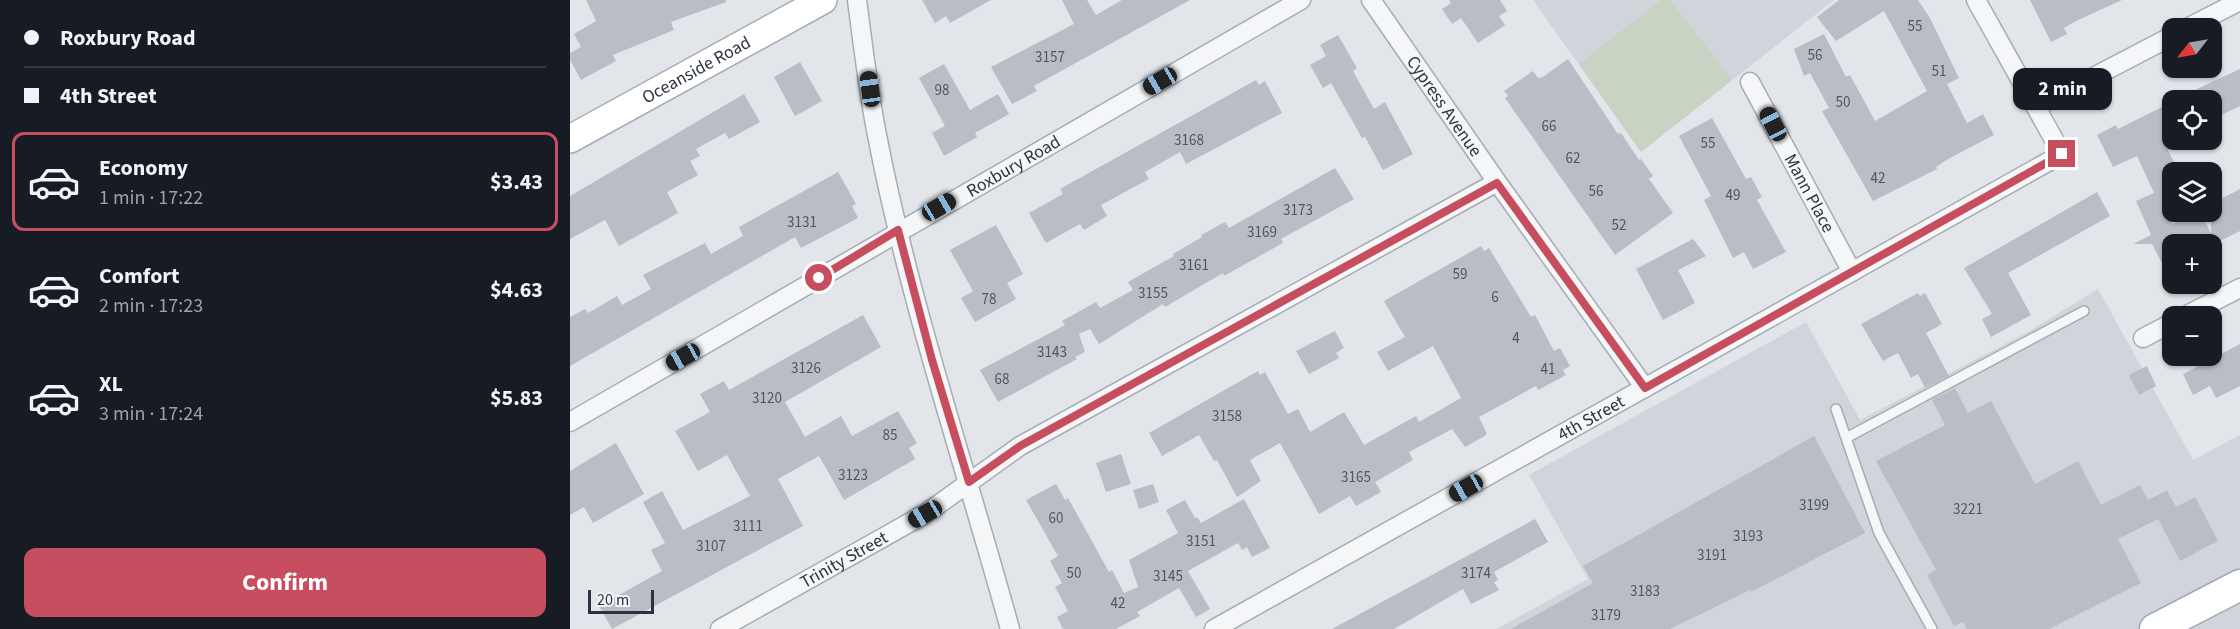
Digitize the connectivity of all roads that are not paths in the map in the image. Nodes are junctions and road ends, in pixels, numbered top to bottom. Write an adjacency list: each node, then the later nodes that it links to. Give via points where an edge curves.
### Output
1 (823, 0): 11 (main road, Oceanside Road)
2 (857, 0): 13 (street, via 877,134)
3 (1301, 0): 13 (street, Roxbury Road)
4 (1371, 0): 12 (street, Cypress Avenue)
5 (1976, 0): 10 (street)
6 (2240, 1): 7 (street)
7 (2207, 18)
8 (2162, 41): 10 (street)
9 (1750, 82): 14 (street, Mann Place)
10 (2036, 107): 14 (street, 4th Street, via 2062,154)
11 (570, 139)
12 (1497, 183): 20 (street, Cypress Avenue); 24 (street, Trinity Street, via 1020,446)
13 (898, 230): 22 (street, Roxbury Road); 24 (street)
14 (1852, 272): 20 (street, 4th Street)
15 (2240, 288): 16 (street)
16 (2205, 306)
17 (2084, 311): 23 (lane)
18 (2162, 328): 19 (street)
19 (2143, 338)
20 (1645, 388): 28 (street, 4th Street)
21 (1836, 409): 23 (lane)
22 (570, 422)
23 (1846, 438): 29 (lane, via 1879,533)
24 (969, 482): 26 (street, Trinity Street, via 925,514); 27 (street)
25 (2240, 585): 30 (main road)
26 (720, 629)
27 (1010, 629)
28 (1214, 629)
29 (1932, 629)
30 (2155, 629)

